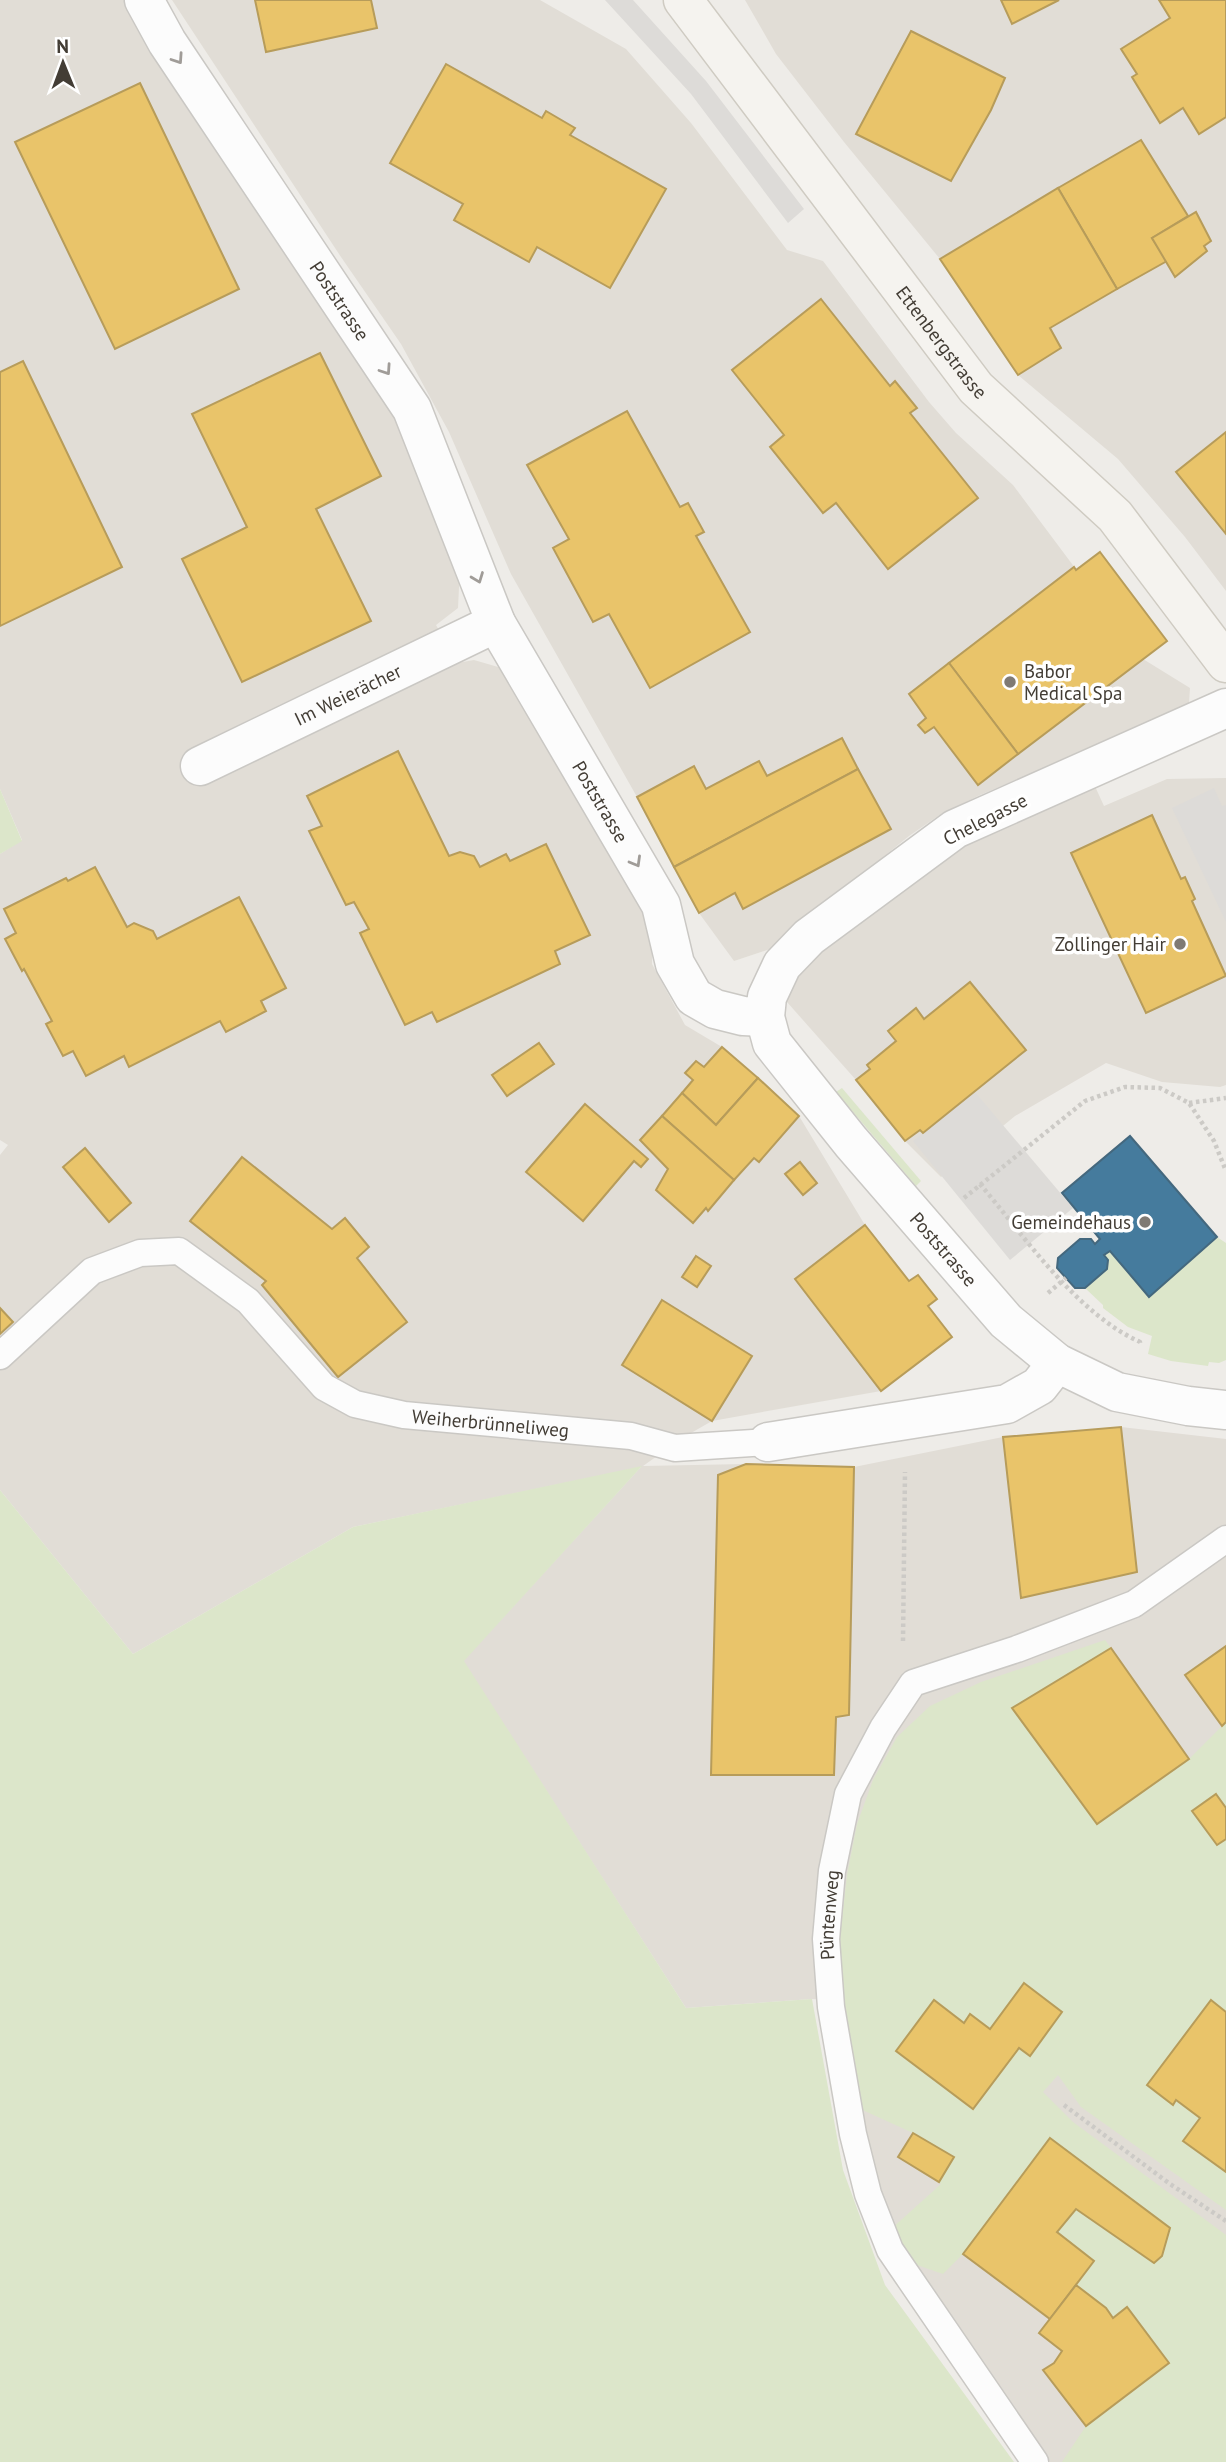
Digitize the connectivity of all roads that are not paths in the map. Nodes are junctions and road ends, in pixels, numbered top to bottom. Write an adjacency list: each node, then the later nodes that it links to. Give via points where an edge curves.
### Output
1 (144, 0): 3 (street, Poststrasse, one-way to 3, via 174,54 412,409)
2 (683, 0): 4 (street, Ettenbergstrasse, via 976,388 1115,516)
3 (496, 623): 6 (street, Im Weierächer); 7 (street, Poststrasse, one-way to 7, via 661,905 676,964 694,997 715,1009)
4 (1226, 663)
5 (1226, 708): 7 (street, Chelegasse, via 955,829 809,937 782,965 767,997)
6 (201, 766)
7 (765, 1017): 9 (street, Poststrasse, via 772,1043 850,1142 1006,1321)
8 (0, 1356): 11 (lane, Weiherbrünneliweg, via 92,1271 140,1253 179,1251 247,1301 324,1387 355,1404 404,1415 631,1436 675,1448)
9 (1057, 1363): 10 (street, Poststrasse, via 1117,1392); 11 (street, Weiherbrünneliweg, via 1039,1386 1007,1404)
10 (1226, 1410)
11 (768, 1441)
12 (1226, 1539): 13 (lane, Püntenweg, via 1134,1604 913,1683 848,1794 832,1871 826,1939 831,2007 868,2194 890,2250)
13 (1035, 2462)

